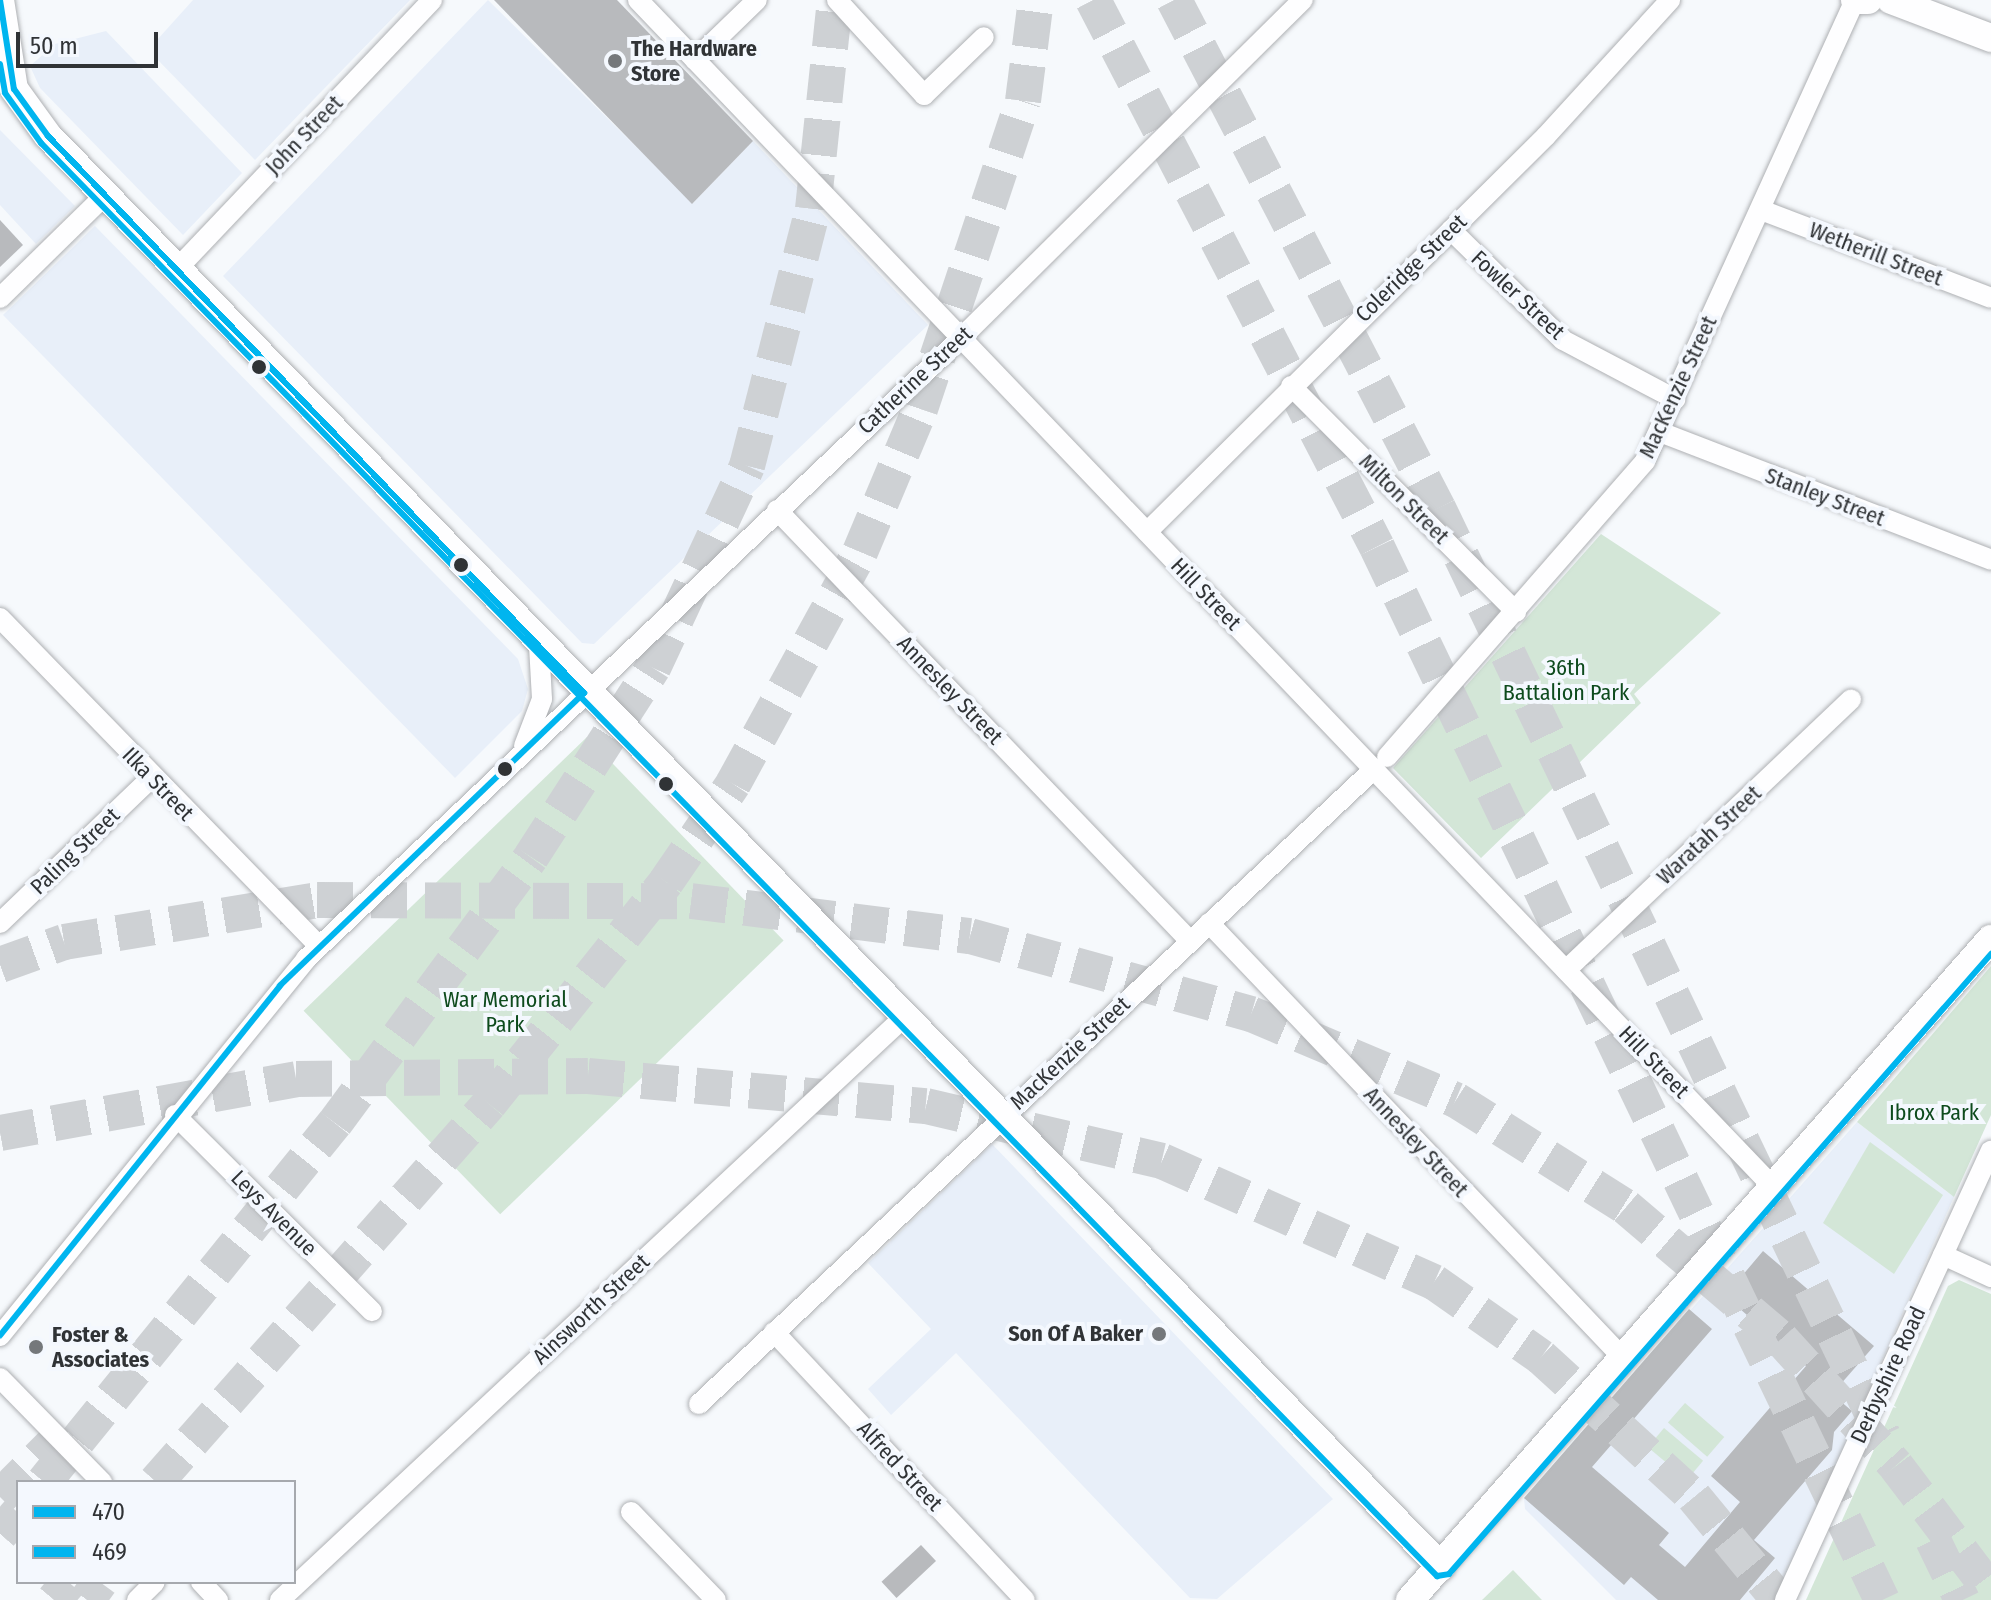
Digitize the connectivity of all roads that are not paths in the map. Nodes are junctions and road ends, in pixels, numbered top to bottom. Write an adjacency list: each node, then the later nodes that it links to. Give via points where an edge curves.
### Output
1 (0, 0): 14 (main road, via 14,89)
2 (432, 0): 17 (street, John Street)
3 (638, 0): 13 (street, Hill Street)
4 (757, 0): 13 (street)
5 (837, 0): 11 (street, via 924,95)
6 (1303, 0): 20 (street, Catherine Street)
7 (1670, 0): 16 (street, Coleridge Street)
8 (1855, 0): 9 (main road); 15 (street, MacKenzie Street)
9 (1868, 0)
10 (1891, 0): 12 (main road)
11 (984, 37)
12 (1991, 38)
13 (695, 60): 20 (street, Hill Street)
14 (104, 196): 17 (main road); 18 (street)
15 (1761, 210): 19 (street, Wetherill Street); 22 (street, MacKenzie Street)
16 (1451, 230): 21 (street, Coleridge Street); 22 (street, Fowler Street, via 1549,329)
17 (176, 270): 29 (main road)
18 (0, 298)
19 (1991, 298)
20 (961, 338): 24 (street, Catherine Street); 25 (street, Hill Street)
21 (1291, 386): 25 (street, Coleridge Street); 27 (street, Milton Street)
22 (1675, 399): 23 (street, MacKenzie Street)
23 (1660, 432): 26 (street, Stanley Street); 27 (street, MacKenzie Street, via 1645,461)
24 (777, 510): 30 (street, Catherine Street); 38 (street, Annesley Street)
25 (1147, 532): 33 (street, Hill Street)
26 (1991, 560)
27 (1516, 612): 33 (street, MacKenzie Street)
28 (0, 618): 34 (street, Ilka Street)
29 (539, 646): 30 (main road); 32 (street, Catherine Street, via 542,699)
30 (584, 693): 32 (street, Catherine Street); 41 (main road)
31 (1851, 700): 40 (street, Waratah Street)
32 (521, 753): 39 (street, Catherine Street)
33 (1380, 763): 36 (street, MacKenzie Street); 40 (street, Hill Street)
34 (151, 778): 35 (street, Paling Street); 39 (street, Ilka Street)
35 (0, 923)
36 (1209, 923): 38 (street, MacKenzie Street); 51 (street, Annesley Street)
37 (1991, 939): 45 (main road)
38 (1190, 941): 43 (street, MacKenzie Street)
39 (319, 946): 42 (street, Catherine Street)
40 (1566, 970): 45 (street, Hill Street)
41 (902, 1019): 43 (main road); 61 (street, Ainsworth Street)
42 (175, 1115): 48 (street, Leys Avenue); 50 (street, Catherine Street)
43 (1000, 1119): 49 (street, MacKenzie Street); 56 (main road)
44 (1991, 1151): 46 (street, Derbyshire Road)
45 (1773, 1187): 51 (main road)
46 (1943, 1255): 47 (street); 65 (street, Derbyshire Road)
47 (1991, 1277)
48 (372, 1311)
49 (774, 1332): 53 (street, MacKenzie Street); 63 (street, Alfred Street)
50 (0, 1336)
51 (1624, 1359): 56 (main road)
52 (0, 1378): 54 (street)
53 (699, 1404)
54 (100, 1480)
55 (631, 1512): 62 (street)
56 (1441, 1567): 64 (main road)
57 (153, 1584): 59 (street)
58 (203, 1584): 60 (street)
59 (137, 1600)
60 (218, 1600)
61 (280, 1600)
62 (716, 1600)
63 (1025, 1600)
64 (1410, 1600)
65 (1785, 1600)

